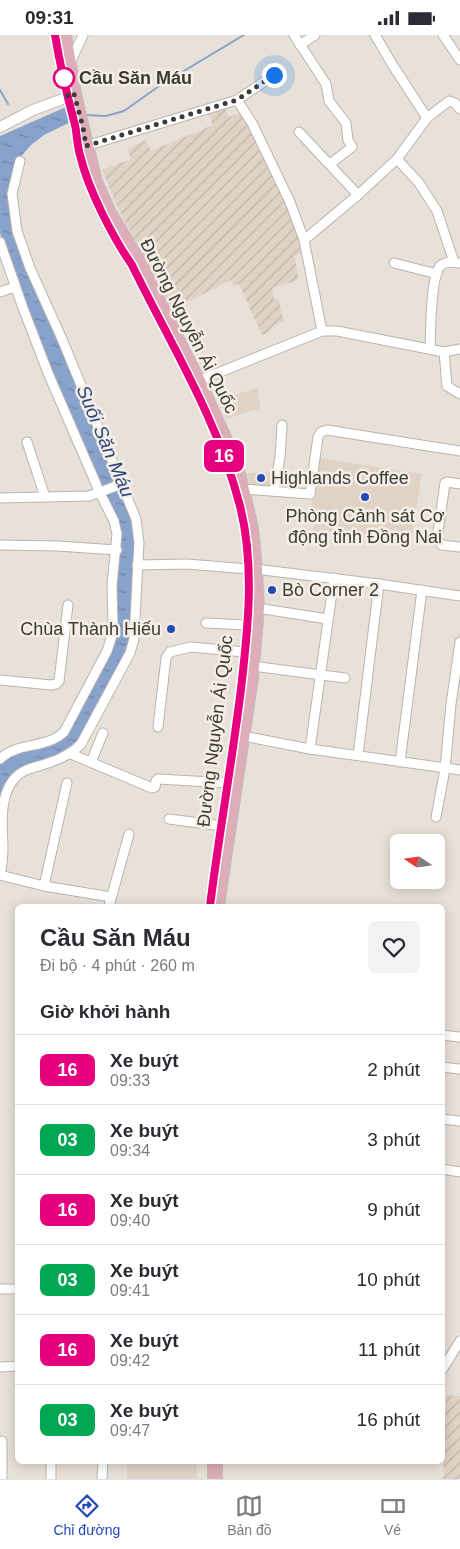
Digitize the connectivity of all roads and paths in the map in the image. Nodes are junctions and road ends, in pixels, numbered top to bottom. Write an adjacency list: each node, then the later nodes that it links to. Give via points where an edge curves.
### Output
1 (55, 35): 12 (main road)
2 (64, 35): 10 (main road, Đường Nguyễn Ái Quốc)
3 (83, 35): 10 (street)
4 (294, 35): 8 (street)
5 (315, 35): 8 (street)
6 (375, 35): 15 (street)
7 (443, 35): 9 (street)
8 (300, 45): 22 (street, via 326,84 329,101 343,119 352,147)
9 (460, 60)
10 (69, 65): 12 (main road, Đường Nguyễn Ái Quốc)
11 (274, 75): 13 (street)
12 (70, 96): 16 (street); 17 (main road, Đường Nguyễn Ái Quốc)
13 (237, 100): 19 (street); 24 (street, via 252,123 290,202)
14 (460, 108): 15 (street, via 449,101)
15 (427, 118): 20 (street)
16 (4, 125)
17 (80, 129): 19 (main road, Đường Nguyễn Ái Quốc); 29 (main road, Đường Nguyễn Ái Quốc, via 80,154 89,181 106,219)
18 (299, 132): 22 (street)
19 (86, 146): 29 (main road, Đường Nguyễn Ái Quốc, via 95,182)
20 (397, 159): 23 (street); 27 (street, via 430,198)
21 (20, 161): 42 (street, via 12,194 17,231)
22 (330, 164): 23 (street)
23 (358, 195): 24 (street)
24 (304, 241): 32 (street)
25 (0, 243): 30 (street)
26 (394, 263): 28 (street)
27 (457, 263): 28 (street, via 444,263)
28 (437, 273): 33 (street)
29 (144, 281): 36 (main road, Đường Nguyễn Ái Quốc); 43 (main road, Đường Nguyễn Ái Quốc)
30 (16, 287): 31 (street); 45 (street, via 48,373)
31 (0, 292)
32 (322, 331): 33 (street); 36 (street)
33 (430, 349): 35 (street)
34 (460, 349): 35 (street)
35 (444, 351): 37 (street, via 446,386)
36 (198, 381): 43 (main road, Đường Nguyễn Ái Quốc, via 229,448)
37 (460, 394)
38 (282, 425): 44 (street)
39 (28, 442): 46 (street)
40 (460, 451): 44 (street, via 324,431 318,437 310,494)
41 (460, 483): 49 (street, via 445,483 437,539 442,545)
42 (122, 484): 45 (street); 51 (street, via 136,519)
43 (239, 490): 44 (street); 52 (main road, Đường Nguyễn Ái Quốc)
44 (274, 491)
45 (100, 493): 46 (street); 50 (street, via 114,521)
46 (45, 497): 47 (street)
47 (0, 498)
48 (0, 545): 50 (street)
49 (460, 547)
50 (117, 550): 76 (street, via 112,585 111,639 64,732 42,744 14,749)
51 (137, 565): 52 (street, via 187,564); 74 (street, via 134,639 130,653 81,744)
52 (252, 569): 53 (street); 58 (main road, Đường Nguyễn Ái Quốc); 61 (main road, Đường Nguyễn Ái Quốc)
53 (334, 579): 54 (street); 59 (street)
54 (379, 583): 55 (street); 75 (street)
55 (422, 590): 56 (street); 78 (street)
56 (460, 596)
57 (68, 605): 68 (street, via 59,681 51,685)
58 (257, 608): 59 (street); 64 (main road, Đường Nguyễn Ái Quốc)
59 (328, 619): 66 (street)
60 (206, 623): 61 (street)
61 (247, 625): 63 (main road, Đường Nguyễn Ái Quốc)
62 (460, 642): 65 (street)
63 (245, 653): 70 (street, via 191,647 170,652 166,659); 82 (main road, Đường Nguyễn Ái Quốc)
64 (252, 666): 66 (street); 72 (main road, Đường Nguyễn Ái Quốc)
65 (458, 669): 69 (street)
66 (320, 674): 67 (street); 73 (street)
67 (345, 678)
68 (0, 680)
69 (456, 705): 79 (street)
70 (158, 727)
71 (103, 733): 77 (street)
72 (243, 736): 73 (street); 91 (main road, Đường Nguyễn Ái Quốc)
73 (310, 749): 75 (street)
74 (71, 754): 77 (street); 87 (street, via 16,774 8,782 0,809 3,848)
75 (358, 755): 78 (street)
76 (0, 759)
77 (91, 762): 82 (street, via 152,788 158,779)
78 (400, 762): 79 (street)
79 (445, 769): 80 (street); 83 (street)
80 (460, 771)
81 (67, 783): 88 (street)
82 (229, 783): 85 (main road, Đường Nguyễn Ái Quốc)
83 (436, 817)
84 (169, 819): 85 (street)
85 (222, 827): 90 (main road, Đường Nguyễn Ái Quốc)
86 (129, 834): 89 (street)
87 (0, 873): 88 (street)
88 (44, 886): 89 (street)
89 (110, 902)
90 (210, 904)
91 (217, 904)
92 (445, 1035): 93 (street)
93 (460, 1037)
94 (445, 1067): 95 (street)
95 (460, 1069)
96 (445, 1119): 97 (street)
97 (460, 1121)
98 (445, 1170): 99 (street)
99 (460, 1172)
100 (0, 1289): 101 (street)
101 (15, 1289)
102 (459, 1345): 103 (street)
103 (445, 1366)
104 (0, 1367): 105 (street)
105 (15, 1367)
106 (2, 1441): 111 (street)
107 (51, 1464): 112 (street)
108 (103, 1464): 113 (street)
109 (208, 1464): 114 (main road)
110 (215, 1464): 115 (main road)
111 (2, 1479)
112 (51, 1479)
113 (102, 1479)
114 (208, 1479)
115 (215, 1479)

